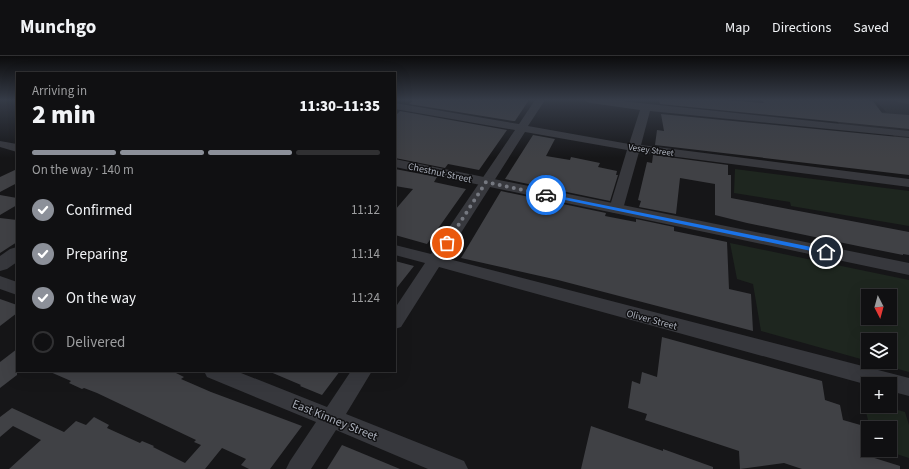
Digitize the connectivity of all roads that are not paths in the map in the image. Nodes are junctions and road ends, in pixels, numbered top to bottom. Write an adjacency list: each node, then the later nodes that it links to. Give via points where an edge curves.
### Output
1 (472, 119): 5 (street, Vesey Street)
2 (528, 119): 5 (street)
3 (642, 119): 9 (street)
4 (766, 119): 6 (street)
5 (522, 128): 9 (street, Vesey Street); 11 (street)
6 (909, 134)
7 (0, 144): 8 (street)
8 (16, 148)
9 (634, 148): 12 (street, Vesey Street); 13 (street)
10 (396, 163): 11 (street, Chestnut Street)
11 (486, 182): 13 (street, Chestnut Street); 16 (street)
12 (909, 183)
13 (616, 209): 18 (street, Chestnut Street)
14 (396, 250): 16 (street, Oliver Street)
15 (16, 254): 17 (street)
16 (435, 261): 21 (street); 24 (street, Oliver Street)
17 (0, 265)
18 (909, 269)
19 (0, 282): 20 (street)
20 (16, 289)
21 (396, 320)
22 (216, 372): 25 (street, East Kinney Street)
23 (361, 372): 25 (street)
24 (909, 387)
25 (331, 419): 26 (street); 27 (street, East Kinney Street)
26 (298, 469)
27 (456, 469)

